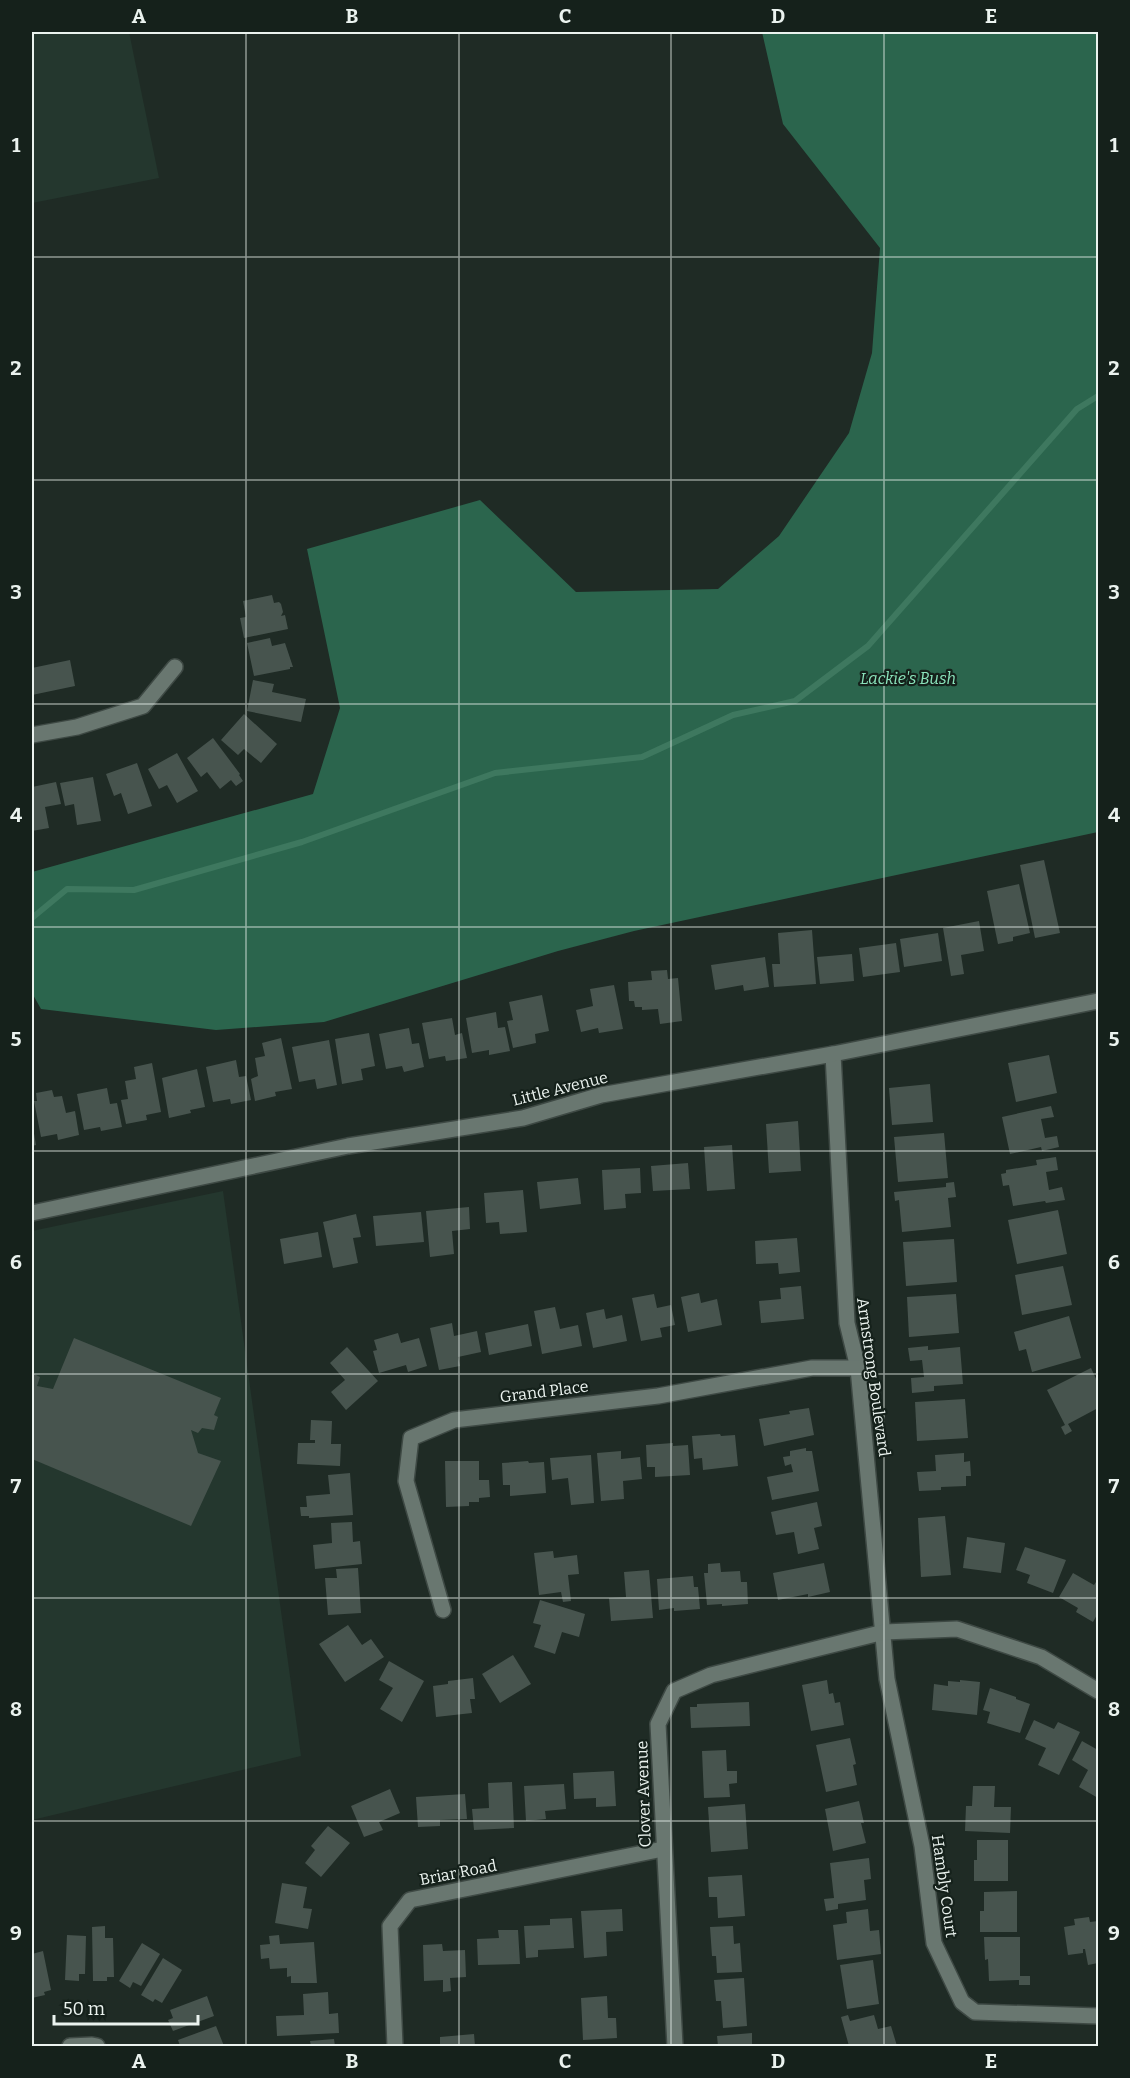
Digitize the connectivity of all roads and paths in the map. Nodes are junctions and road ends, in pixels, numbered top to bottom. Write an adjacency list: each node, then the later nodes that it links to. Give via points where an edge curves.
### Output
1 (176, 667): 2 (street, via 143,706)
2 (32, 735)
3 (1098, 1001): 4 (street, Little Avenue)
4 (833, 1054): 5 (street, Little Avenue, via 601,1095 523,1118 348,1146); 6 (street, Armstrong Boulevard, via 847,1323)
5 (32, 1213)
6 (858, 1368): 7 (street, Grand Place, via 812,1368 658,1395 454,1420 411,1438 406,1481); 8 (street, Armstrong Boulevard)
7 (443, 1610)
8 (884, 1632): 9 (street, Clover Avenue, via 957,1629 1041,1657); 10 (street, Clover Avenue, via 711,1675 674,1691 658,1724); 11 (street, Hambly Court, via 887,1679 922,1846 934,1943 962,2002 975,2012)
9 (1098, 1691)
10 (663, 1849): 14 (street, Briar Road, via 411,1900 390,1926); 15 (street, Clover Avenue)
11 (1098, 2016)
12 (70, 2046): 13 (street)
13 (97, 2046)
14 (395, 2046)
15 (675, 2046)

